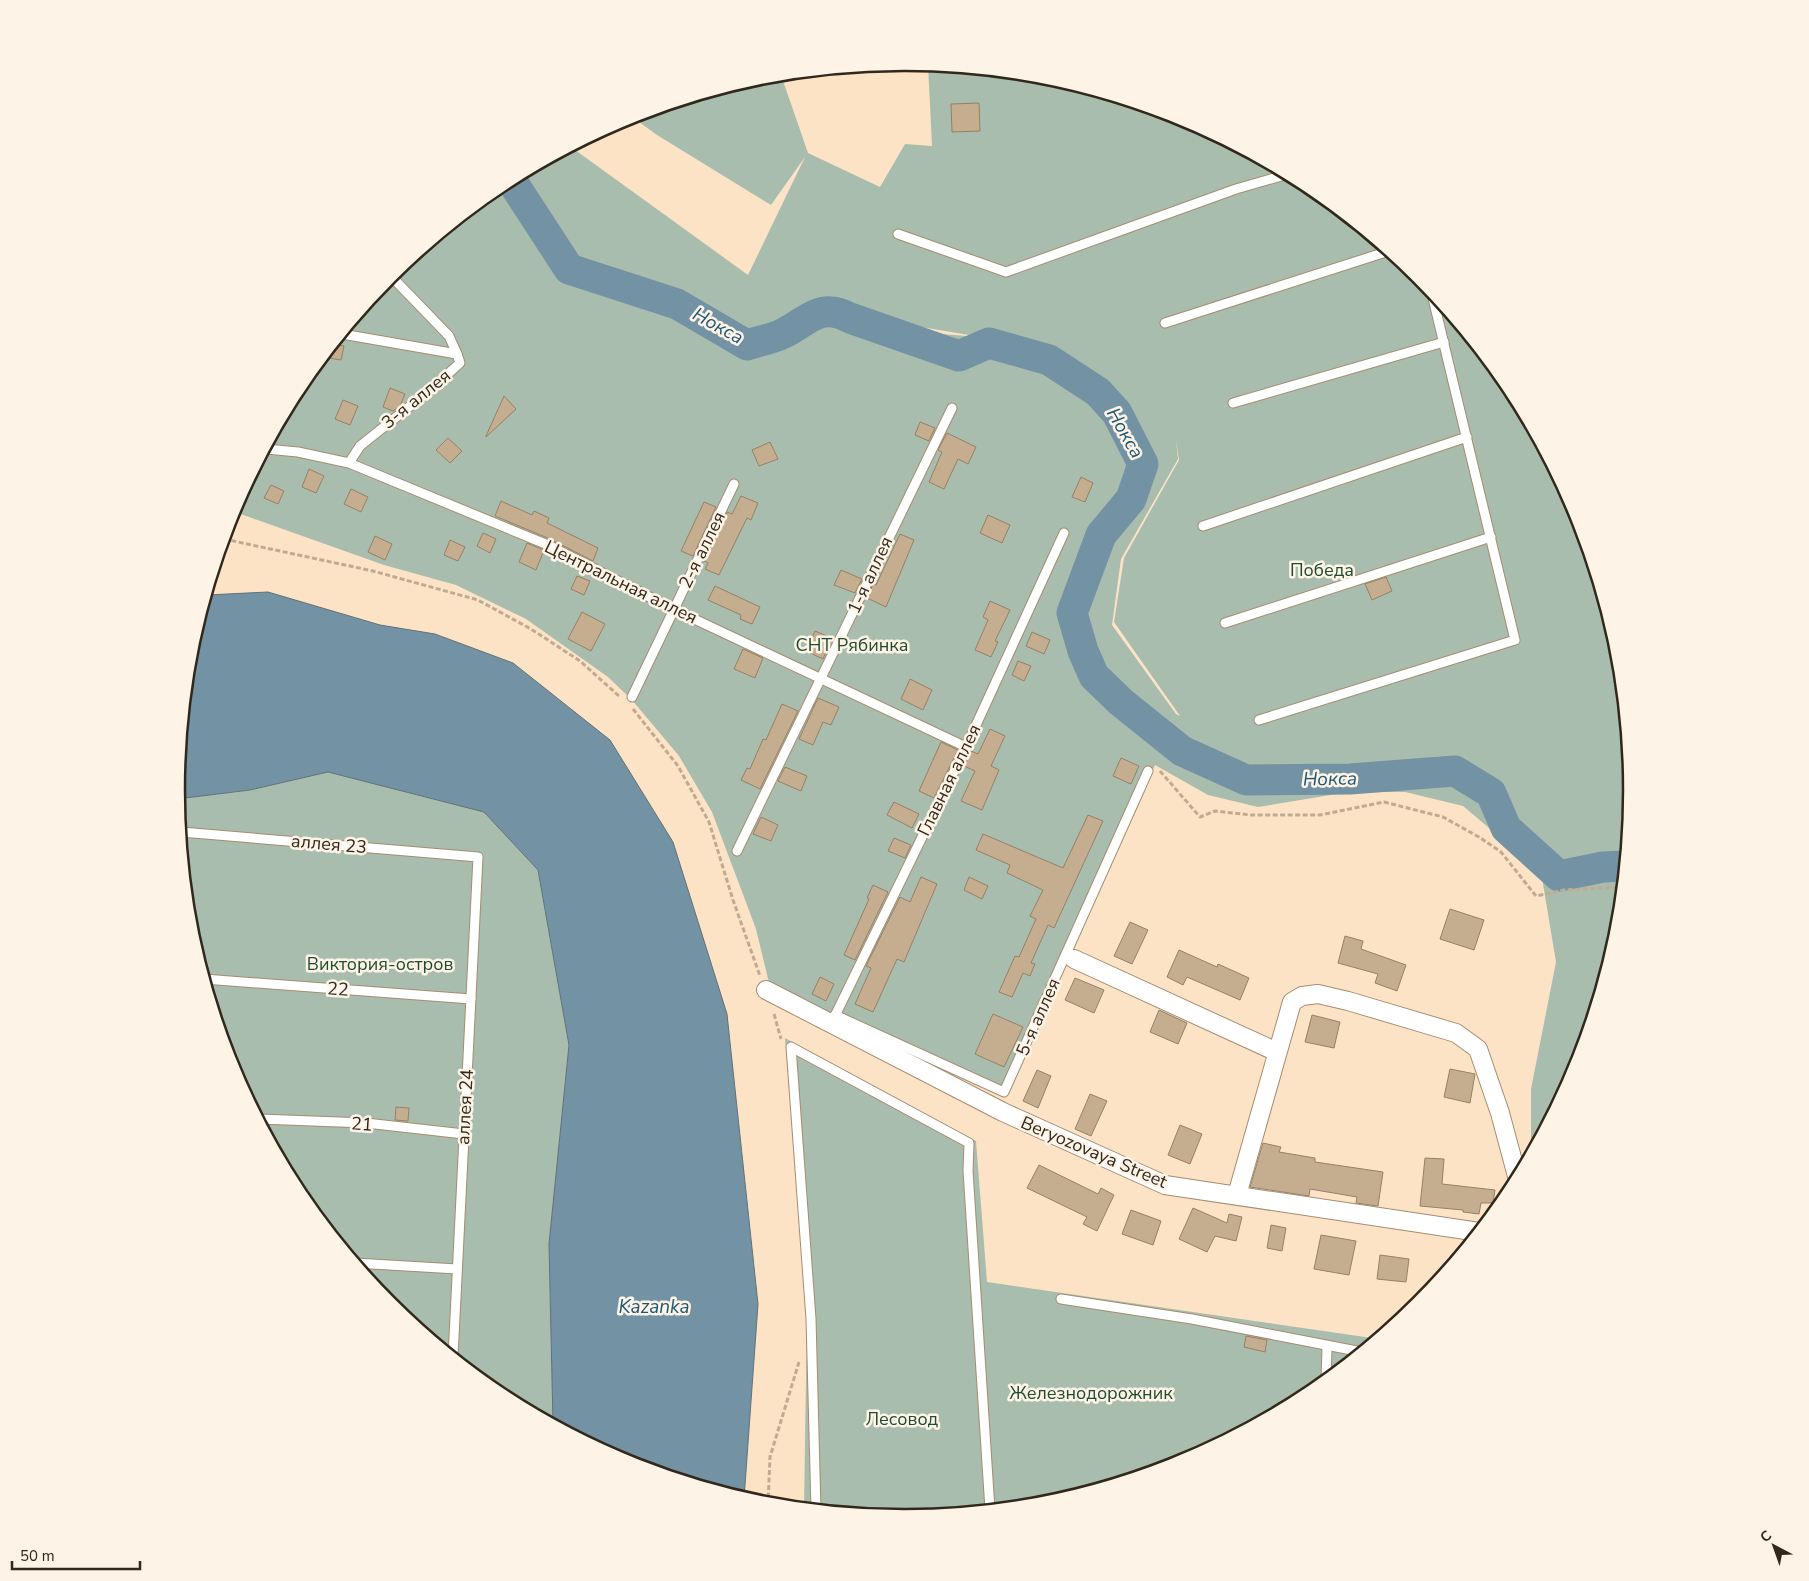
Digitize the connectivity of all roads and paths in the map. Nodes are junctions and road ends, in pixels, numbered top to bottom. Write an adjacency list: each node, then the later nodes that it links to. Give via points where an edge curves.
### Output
1 (1278, 177): 2 (lane, via 1236,188 1006,272)
2 (898, 234)
3 (1382, 253): 6 (lane)
4 (396, 282): 9 (lane, via 449,336)
5 (1435, 305): 8 (lane)
6 (1165, 323)
7 (348, 335): 9 (lane, 3-я аллея)
8 (1444, 342): 10 (lane); 12 (lane)
9 (457, 354): 14 (lane, 3-я аллея, via 460,363 360,446)
10 (1233, 403)
11 (952, 408): 22 (lane, 1-я аллея)
12 (1467, 437): 16 (lane); 18 (lane)
13 (272, 450): 14 (lane, Центральная аллея)
14 (349, 463): 20 (lane, Центральная аллея, via 548,545)
15 (734, 484): 20 (lane, 2-я аллея)
16 (1203, 526)
17 (1064, 533): 26 (lane, Главная аллея)
18 (1491, 537): 21 (lane); 25 (lane, via 1515,640)
19 (230, 540): 23 (path, via 373,571 478,600 580,660)
20 (673, 609): 22 (lane, Центральная аллея); 24 (lane, 2-я аллея)
21 (1225, 623)
22 (822, 678): 26 (lane, Центральная аллея); 30 (lane, 1-я аллея)
23 (620, 697)
24 (629, 700): 35 (path, via 678,766 709,822)
25 (1259, 720)
26 (966, 747): 37 (lane, Главная аллея)
27 (1160, 770): 32 (path, via 1200,817 1215,812 1320,815 1384,802 1443,817 1479,837 1501,852 1536,896 1564,890)
28 (1148, 771): 37 (lane, 5-я аллея, via 1004,1092)
29 (187, 832): 31 (lane, аллея 23)
30 (738, 851)
31 (478, 856): 36 (lane, аллея 24)
32 (1617, 887)
33 (1074, 959): 39 (street)
34 (211, 980): 36 (lane, 22)
35 (766, 990): 37 (street, Beryozovaya Street); 38 (path)
36 (471, 999): 41 (lane, аллея 24)
37 (833, 1020): 43 (street, Beryozovaya Street, via 1003,1112 1165,1185)
38 (781, 1040)
39 (1277, 1052): 42 (street, via 1292,1002 1302,996 1318,994 1456,1033 1478,1049); 43 (street)
40 (265, 1119): 41 (lane, 21, via 366,1123)
41 (464, 1134): 46 (lane, аллея 24)
42 (1515, 1170)
43 (1237, 1195): 44 (street, Beryozovaya Street)
44 (1473, 1231)
45 (363, 1263): 46 (lane)
46 (457, 1269): 49 (lane, аллея 24)
47 (1061, 1299): 48 (lane, via 1192,1319)
48 (1327, 1347): 50 (lane); 52 (lane)
49 (453, 1350)
50 (1354, 1351)
51 (800, 1357): 53 (path, via 770,1457)
52 (1326, 1373)
53 (768, 1497)
54 (816, 1504): 55 (lane, via 811,1319 791,1047 968,1143)
55 (990, 1505)

